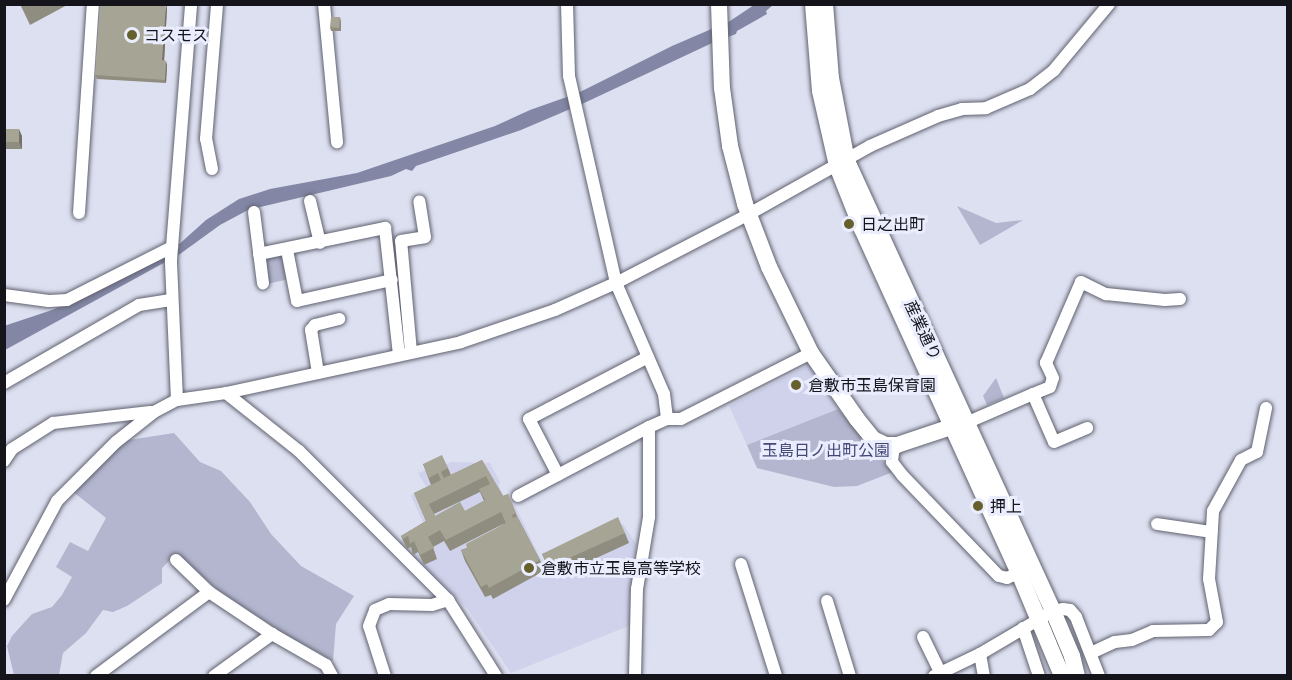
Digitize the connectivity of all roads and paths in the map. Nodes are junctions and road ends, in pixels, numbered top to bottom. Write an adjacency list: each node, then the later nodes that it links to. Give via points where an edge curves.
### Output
1 (93, 4): 16 (street)
2 (191, 4): 21 (street)
3 (217, 4): 12 (street, via 206,139)
4 (324, 4): 10 (street)
5 (567, 4): 26 (street, via 569,76)
6 (719, 4): 17 (street, via 722,88 730,146)
7 (813, 4): 11 (street, 産業通り, via 820,91)
8 (825, 4): 11 (street, 産業通り)
9 (1109, 4): 11 (street, via 1054,70 1030,89 986,108 938,116)
10 (337, 142)
11 (842, 163): 17 (street); 42 (street, 産業通り)
12 (212, 169)
13 (310, 201): 19 (street)
14 (419, 201): 18 (street, via 425,237)
15 (254, 212): 23 (street)
16 (79, 213)
17 (749, 214): 26 (street); 31 (street, via 769,267)
18 (400, 241): 20 (street); 32 (street)
19 (320, 243): 20 (street, via 385,228); 22 (street)
20 (387, 243): 24 (street)
21 (172, 247): 27 (street, via 67,300); 29 (street)
22 (287, 250): 23 (street); 24 (street, via 297,301)
23 (259, 254): 25 (street)
24 (392, 280): 32 (street)
25 (263, 283)
26 (616, 284): 32 (street, via 502,330); 33 (street)
27 (4, 295)
28 (1180, 299): 37 (street, via 1106,294 1082,282 1047,363 1053,378 1050,387)
29 (171, 300): 35 (street, via 139,305); 38 (street)
30 (339, 319): 34 (street, via 315,325 311,330)
31 (811, 353): 41 (street, via 681,419); 45 (street, via 873,439)
32 (405, 354): 34 (street)
33 (648, 357): 41 (street, via 664,394); 47 (street, via 529,419)
34 (318, 373): 36 (street)
35 (4, 383)
36 (226, 393): 38 (street); 56 (street, via 299,451)
37 (1032, 394): 42 (street); 44 (street, via 1054,442)
38 (177, 400): 40 (street)
39 (1266, 408): 50 (street, via 1257,452 1241,460 1234,470 1213,511)
40 (154, 412): 46 (street, via 53,423 12,449); 55 (street, via 116,442 57,501)
41 (667, 419): 43 (street)
42 (958, 425): 45 (street); 53 (street, 産業通り)
43 (648, 427): 47 (street); 70 (street, via 649,517 637,589)
44 (1087, 428)
45 (897, 445): 53 (street, via 892,462 902,475 999,576 1007,578)
46 (4, 461)
47 (558, 475): 48 (street)
48 (518, 496)
49 (1158, 524): 50 (street)
50 (1211, 532): 62 (street, via 1209,579 1217,622 1209,630 1153,631)
51 (176, 560): 54 (street)
52 (741, 564): 71 (street)
53 (1026, 570): 58 (street, 産業通り)
54 (209, 592): 60 (street); 65 (street)
55 (4, 600)
56 (448, 600): 68 (street, via 432,605 389,604 375,610 369,626); 69 (street)
57 (826, 601): 72 (street)
58 (1046, 615): 59 (street); 62 (street, via 1063,609 1074,613); 75 (street, 産業通り); 76 (street, 産業通り, via 1072,656)
59 (1023, 628): 63 (street); 74 (street)
60 (272, 634): 66 (street); 67 (street, via 326,665)
61 (923, 637): 64 (street)
62 (1091, 653): 77 (street)
63 (980, 654): 64 (street); 73 (street)
64 (939, 674)
65 (96, 675)
66 (214, 675)
67 (332, 675)
68 (385, 675)
69 (496, 675)
70 (635, 675)
71 (776, 675)
72 (850, 675)
73 (984, 675)
74 (1039, 675)
75 (1062, 675)
76 (1077, 675)
77 (1099, 675)

